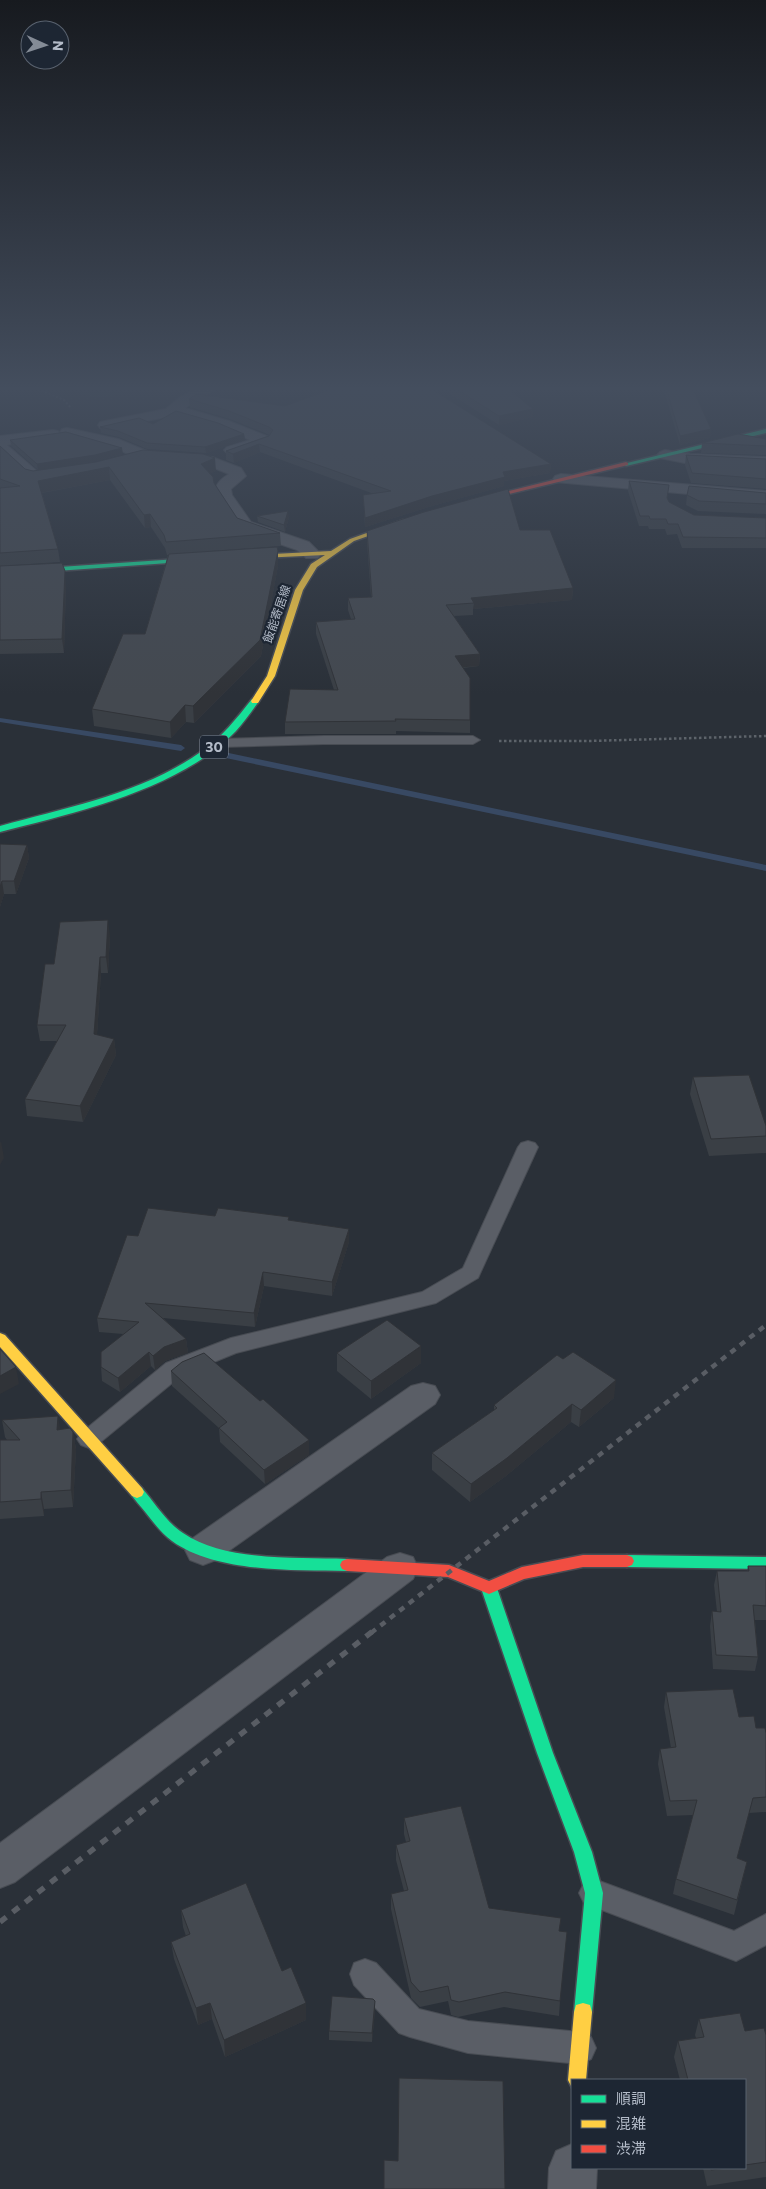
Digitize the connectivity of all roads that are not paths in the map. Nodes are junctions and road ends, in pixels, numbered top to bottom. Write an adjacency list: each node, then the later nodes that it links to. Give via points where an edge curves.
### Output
1 (223, 489): 10 (street, via 245,526 303,546)
2 (512, 489): 6 (main road)
3 (679, 489): 7 (street)
4 (681, 489): 5 (street)
5 (766, 496)
6 (457, 505)
7 (676, 508)
8 (413, 519): 9 (main road, 飯能寄居線 / 30, via 362,536)
9 (330, 553): 10 (main road); 13 (main road, 飯能寄居線 / 30, via 314,566 299,590 271,676 245,717)
10 (312, 554): 11 (main road)
11 (0, 573)
12 (473, 740): 13 (lane)
13 (220, 743): 14 (main road, 飯能寄居線 / 30, via 175,771 126,792)
14 (0, 829)
15 (528, 1147): 18 (lane, via 471,1273 428,1298 231,1346 174,1369)
16 (0, 1338): 18 (main road)
17 (422, 1395): 19 (street)
18 (89, 1439): 19 (main road, via 177,1537)
19 (203, 1550): 21 (main road, via 250,1560)
20 (766, 1563): 22 (main road, via 583,1562 522,1573)
21 (400, 1568): 22 (main road, via 449,1571); 23 (street)
22 (489, 1588): 24 (main road, via 583,1852)
23 (0, 1868)
24 (594, 1892): 25 (lane, via 736,1946); 27 (main road)
25 (766, 1928)
26 (365, 1974): 27 (lane, via 410,2022 468,2038)
27 (580, 2048): 28 (main road)
28 (577, 2079)
29 (573, 2169): 30 (street)
30 (572, 2189)

